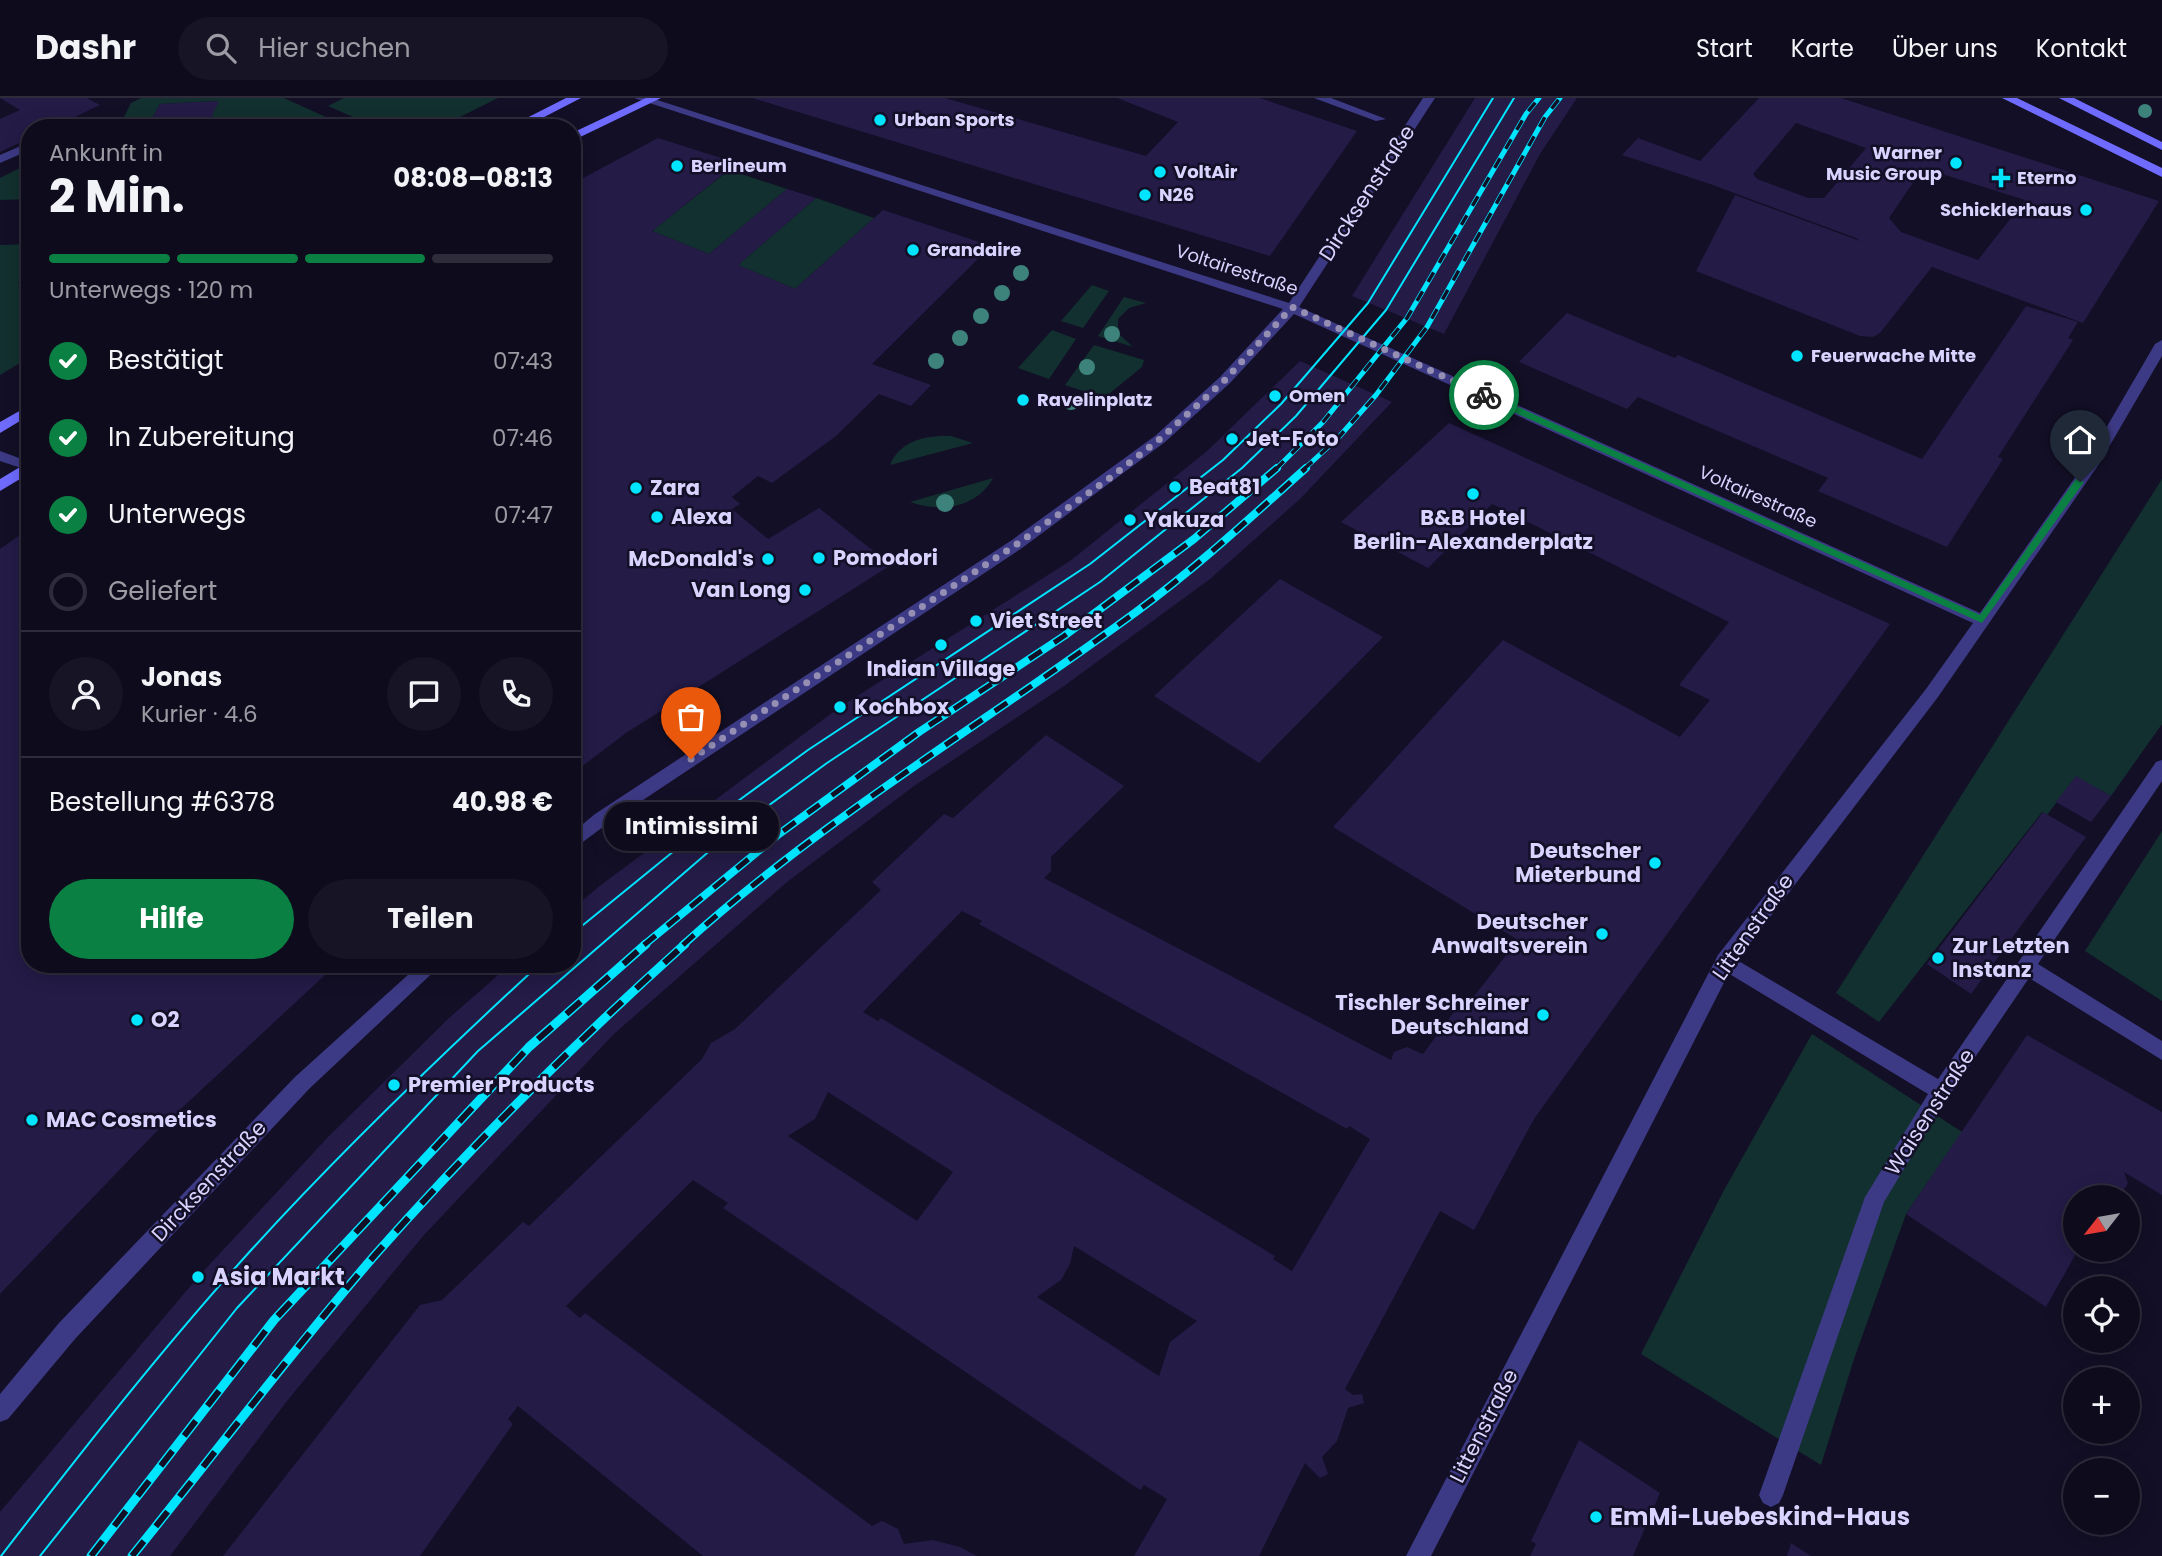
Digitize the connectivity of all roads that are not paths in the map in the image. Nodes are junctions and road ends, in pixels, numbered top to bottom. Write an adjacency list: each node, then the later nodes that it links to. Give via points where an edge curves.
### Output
1 (575, 98): 7 (main road)
2 (1320, 98): 8 (street)
3 (1429, 98): 14 (street, Dircksenstraße)
4 (2008, 98): 13 (main road)
5 (2065, 98): 10 (main road)
6 (648, 99): 9 (main road); 14 (street, Voltairestraße)
7 (532, 119)
8 (1380, 119)
9 (581, 133)
10 (2162, 147)
11 (21, 149): 12 (street)
12 (0, 159)
13 (2162, 173)
14 (1292, 307): 22 (street, Voltairestraße); 24 (street, Dircksenstraße, via 1225,380 1160,439 1098,486)
15 (2162, 344): 22 (street, Littenstraße, via 2094,461)
16 (21, 415): 17 (main road)
17 (0, 428)
18 (0, 456): 19 (street)
19 (21, 463)
20 (21, 472): 21 (main road)
21 (0, 486)
22 (1982, 620): 25 (street, Littenstraße)
23 (2162, 767): 26 (street, Waisenstraße)
24 (581, 836)
25 (1725, 961): 29 (street); 32 (street, Littenstraße)
26 (2028, 968): 28 (street); 29 (street, Waisenstraße)
27 (423, 973): 30 (street, Dircksenstraße, via 302,1083 67,1332)
28 (2162, 1051)
29 (1941, 1091): 31 (street, Waisenstraße, via 1875,1197)
30 (0, 1411)
31 (1771, 1495)
32 (1418, 1556)

